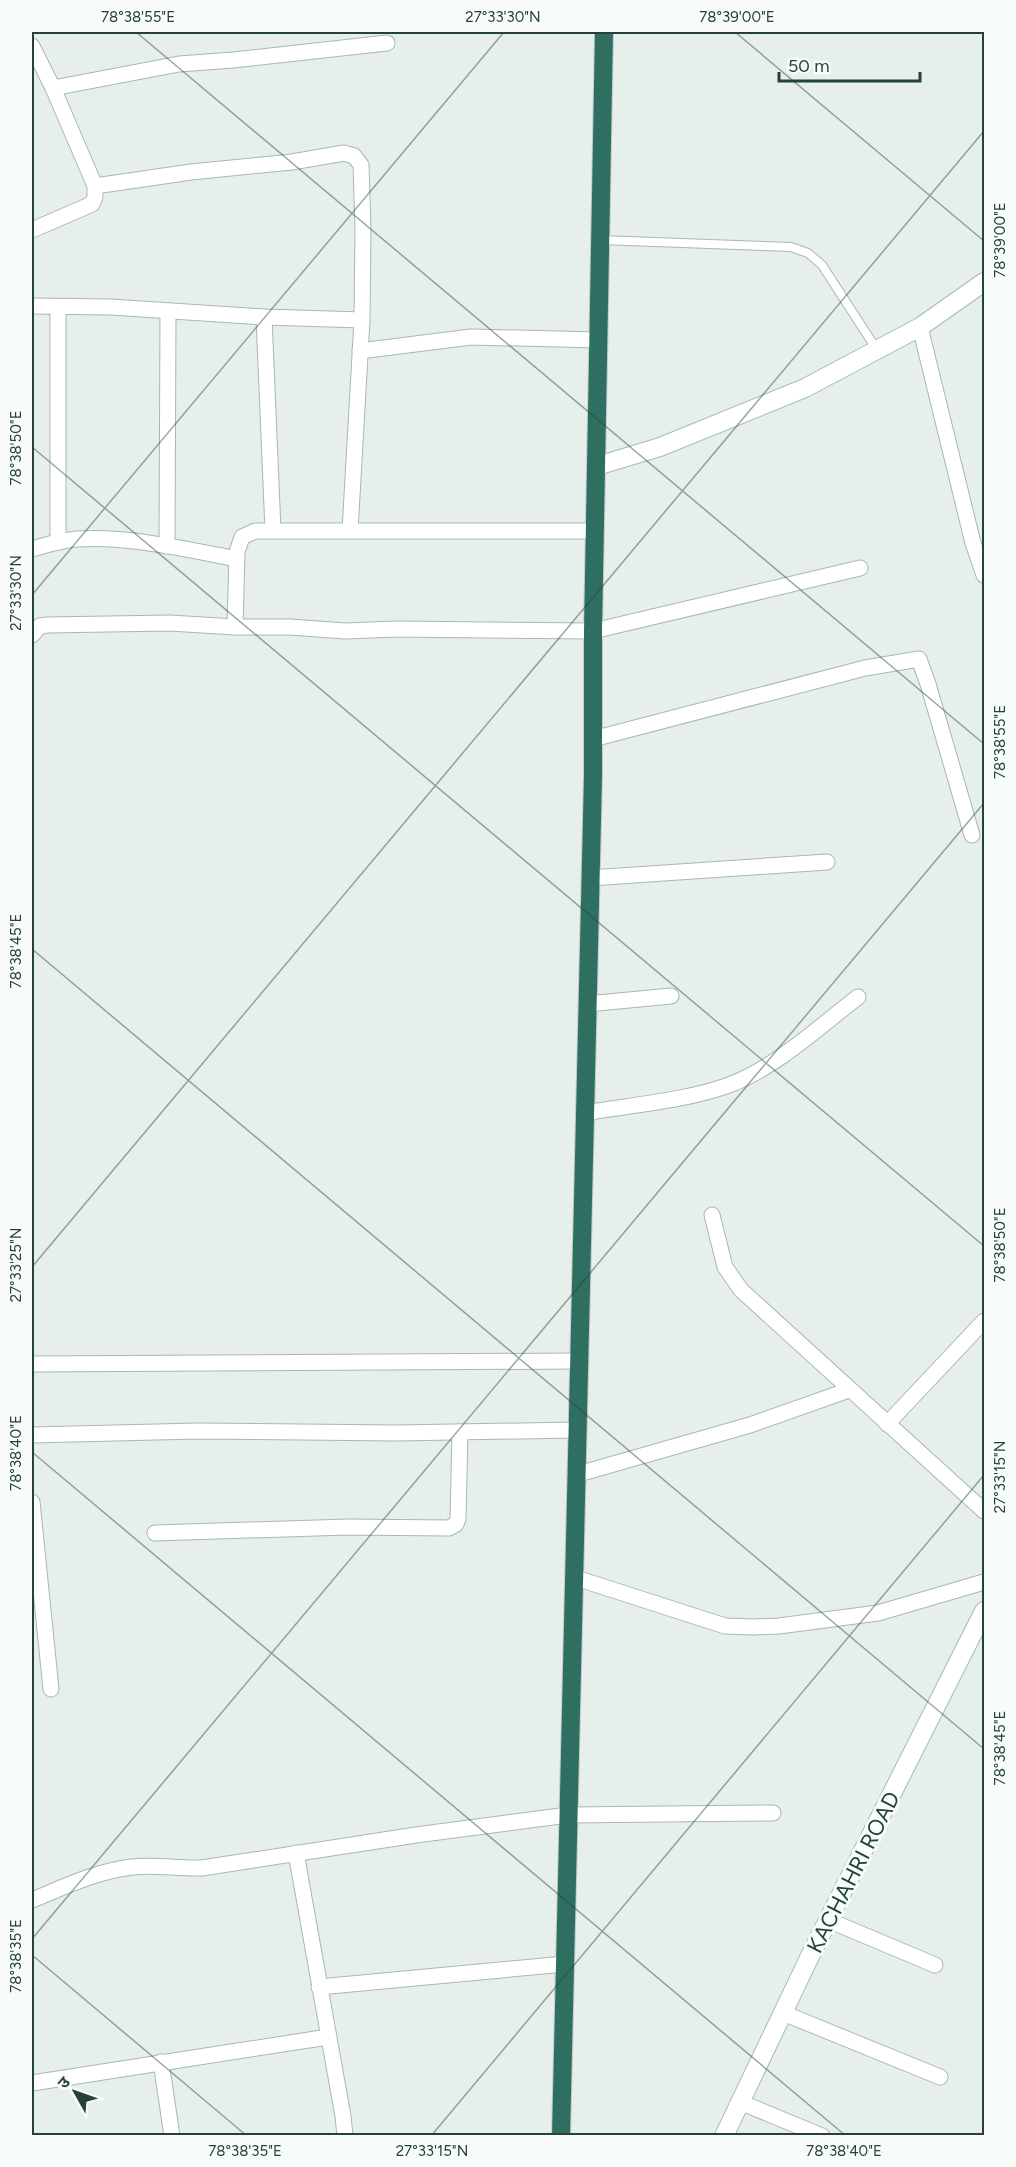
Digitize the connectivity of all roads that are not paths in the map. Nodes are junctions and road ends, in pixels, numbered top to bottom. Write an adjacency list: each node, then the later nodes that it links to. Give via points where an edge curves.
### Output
1 (604, 32): 7 (highway)
2 (387, 43): 4 (street, via 179,64)
3 (32, 46): 4 (street)
4 (53, 88): 5 (street)
5 (96, 186): 6 (street, via 92,204); 13 (street, via 344,153 354,156 361,165)
6 (32, 230)
7 (600, 240): 15 (highway); 17 (lane, via 791,247 808,253 822,265)
8 (984, 282): 14 (main road)
9 (32, 306): 10 (street)
10 (57, 307): 11 (street); 22 (street)
11 (168, 312): 12 (street); 23 (street)
12 (264, 317): 13 (street); 19 (street)
13 (362, 320): 16 (street)
14 (920, 327): 17 (main road); 27 (street)
15 (599, 340): 16 (street, via 471,337); 18 (highway)
16 (360, 351): 20 (street)
17 (878, 351): 18 (main road, via 805,388 660,447)
18 (597, 466): 21 (highway)
19 (273, 531): 20 (street); 25 (street, via 247,533)
20 (350, 531): 21 (street)
21 (596, 531): 29 (highway)
22 (58, 542): 23 (street, via 77,539); 24 (street)
23 (167, 546): 25 (street)
24 (32, 549)
25 (237, 559): 28 (street)
26 (860, 568): 29 (street)
27 (984, 575)
28 (235, 627): 29 (street); 30 (street, via 170,622 47,625 40,626)
29 (593, 631): 31 (highway)
30 (32, 635)
31 (593, 738): 32 (street, via 865,668 919,659); 34 (highway)
32 (972, 835)
33 (827, 862): 34 (street)
34 (590, 878): 37 (highway)
35 (671, 996): 37 (street)
36 (858, 997): 38 (street, via 745,1078 673,1098)
37 (587, 1004): 38 (highway)
38 (584, 1113): 41 (highway)
39 (712, 1215): 43 (street, via 718,1247 731,1278)
40 (984, 1321): 44 (street)
41 (578, 1361): 42 (street); 45 (highway)
42 (32, 1364)
43 (849, 1390): 44 (street); 48 (street, via 750,1425)
44 (887, 1424): 50 (street)
45 (576, 1430): 46 (street); 48 (highway)
46 (460, 1432): 47 (street); 51 (street, via 458,1519 449,1528)
47 (32, 1435)
48 (575, 1475): 52 (highway)
49 (32, 1502): 55 (street)
50 (984, 1511)
51 (155, 1533)
52 (573, 1577): 53 (street, via 725,1626 753,1628 878,1613); 57 (highway)
53 (984, 1582)
54 (984, 1611): 60 (main road, KACHAHRI ROAD)
55 (51, 1689)
56 (773, 1813): 57 (street)
57 (568, 1815): 58 (street); 61 (highway)
58 (296, 1853): 59 (street, via 202,1868 135,1867 107,1871); 63 (street)
59 (32, 1900)
60 (828, 1920): 62 (street); 64 (main road, KACHAHRI ROAD)
61 (565, 1964): 63 (street); 72 (highway)
62 (935, 1965)
63 (319, 1987): 65 (street)
64 (783, 2013): 67 (street); 69 (main road, KACHAHRI ROAD)
65 (328, 2037): 66 (street); 71 (street)
66 (161, 2062): 68 (street); 70 (street)
67 (940, 2077)
68 (32, 2083)
69 (740, 2102): 73 (main road, KACHAHRI ROAD); 74 (street)
70 (172, 2136)
71 (345, 2136)
72 (561, 2136)
73 (724, 2136)
74 (822, 2136)

